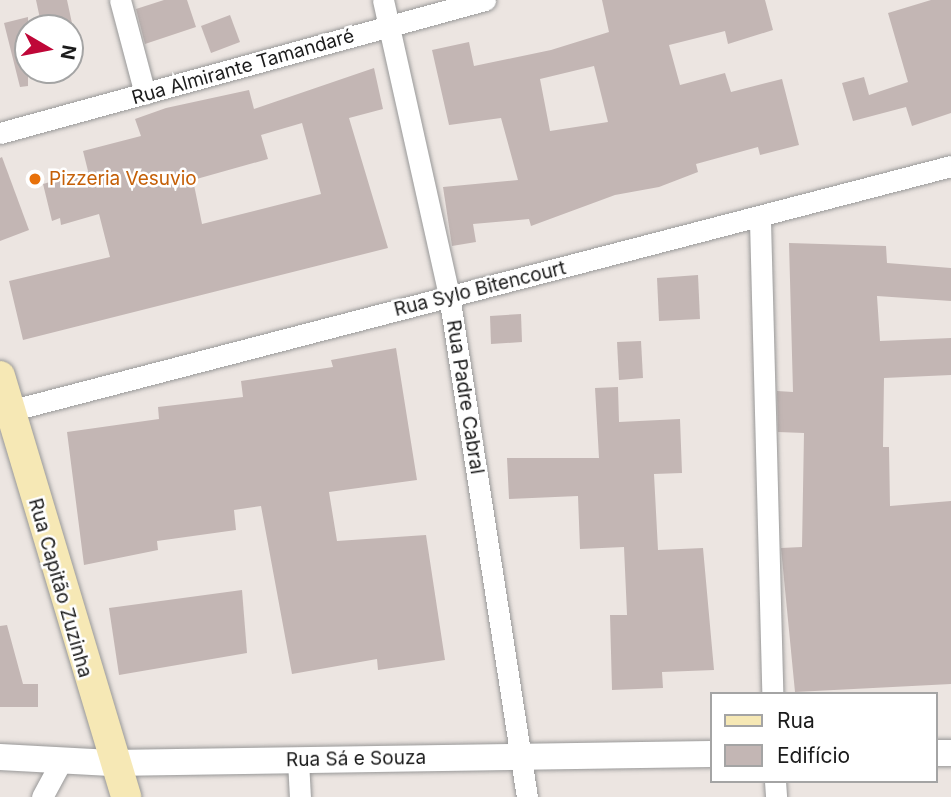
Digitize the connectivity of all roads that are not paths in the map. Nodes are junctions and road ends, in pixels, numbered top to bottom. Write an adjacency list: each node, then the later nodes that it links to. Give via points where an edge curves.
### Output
1 (120, 0): 5 (street)
2 (383, 0): 4 (street, Rua Padre Cabral)
3 (485, 0): 4 (street, Rua Almirante Tamandaré)
4 (390, 26): 5 (street, Rua Almirante Tamandaré); 9 (street, Rua Padre Cabral)
5 (145, 94): 6 (street, Rua Almirante Tamandaré)
6 (0, 133)
7 (951, 166): 8 (street, Rua Sylo Bitencourt)
8 (760, 220): 9 (street, Rua Sylo Bitencourt); 12 (street)
9 (449, 295): 11 (street, Rua Sylo Bitencourt); 15 (street, Rua Padre Cabral)
10 (0, 376): 11 (main road, Rua Capitão Zuzinha)
11 (9, 411): 18 (main road, Rua Capitão Zuzinha)
12 (772, 692)
13 (710, 754): 15 (street, Rua Sá e Souza)
14 (0, 757): 16 (street, Rua Sá e Souza)
15 (521, 757): 17 (street, Rua Sá e Souza); 22 (street, Rua Padre Cabral)
16 (62, 760): 18 (street, Rua Sá e Souza); 19 (street)
17 (298, 760): 18 (street, Rua Sá e Souza); 21 (street)
18 (111, 763): 20 (main road, Rua Capitão Zuzinha)
19 (42, 797)
20 (126, 797)
21 (300, 797)
22 (527, 797)

